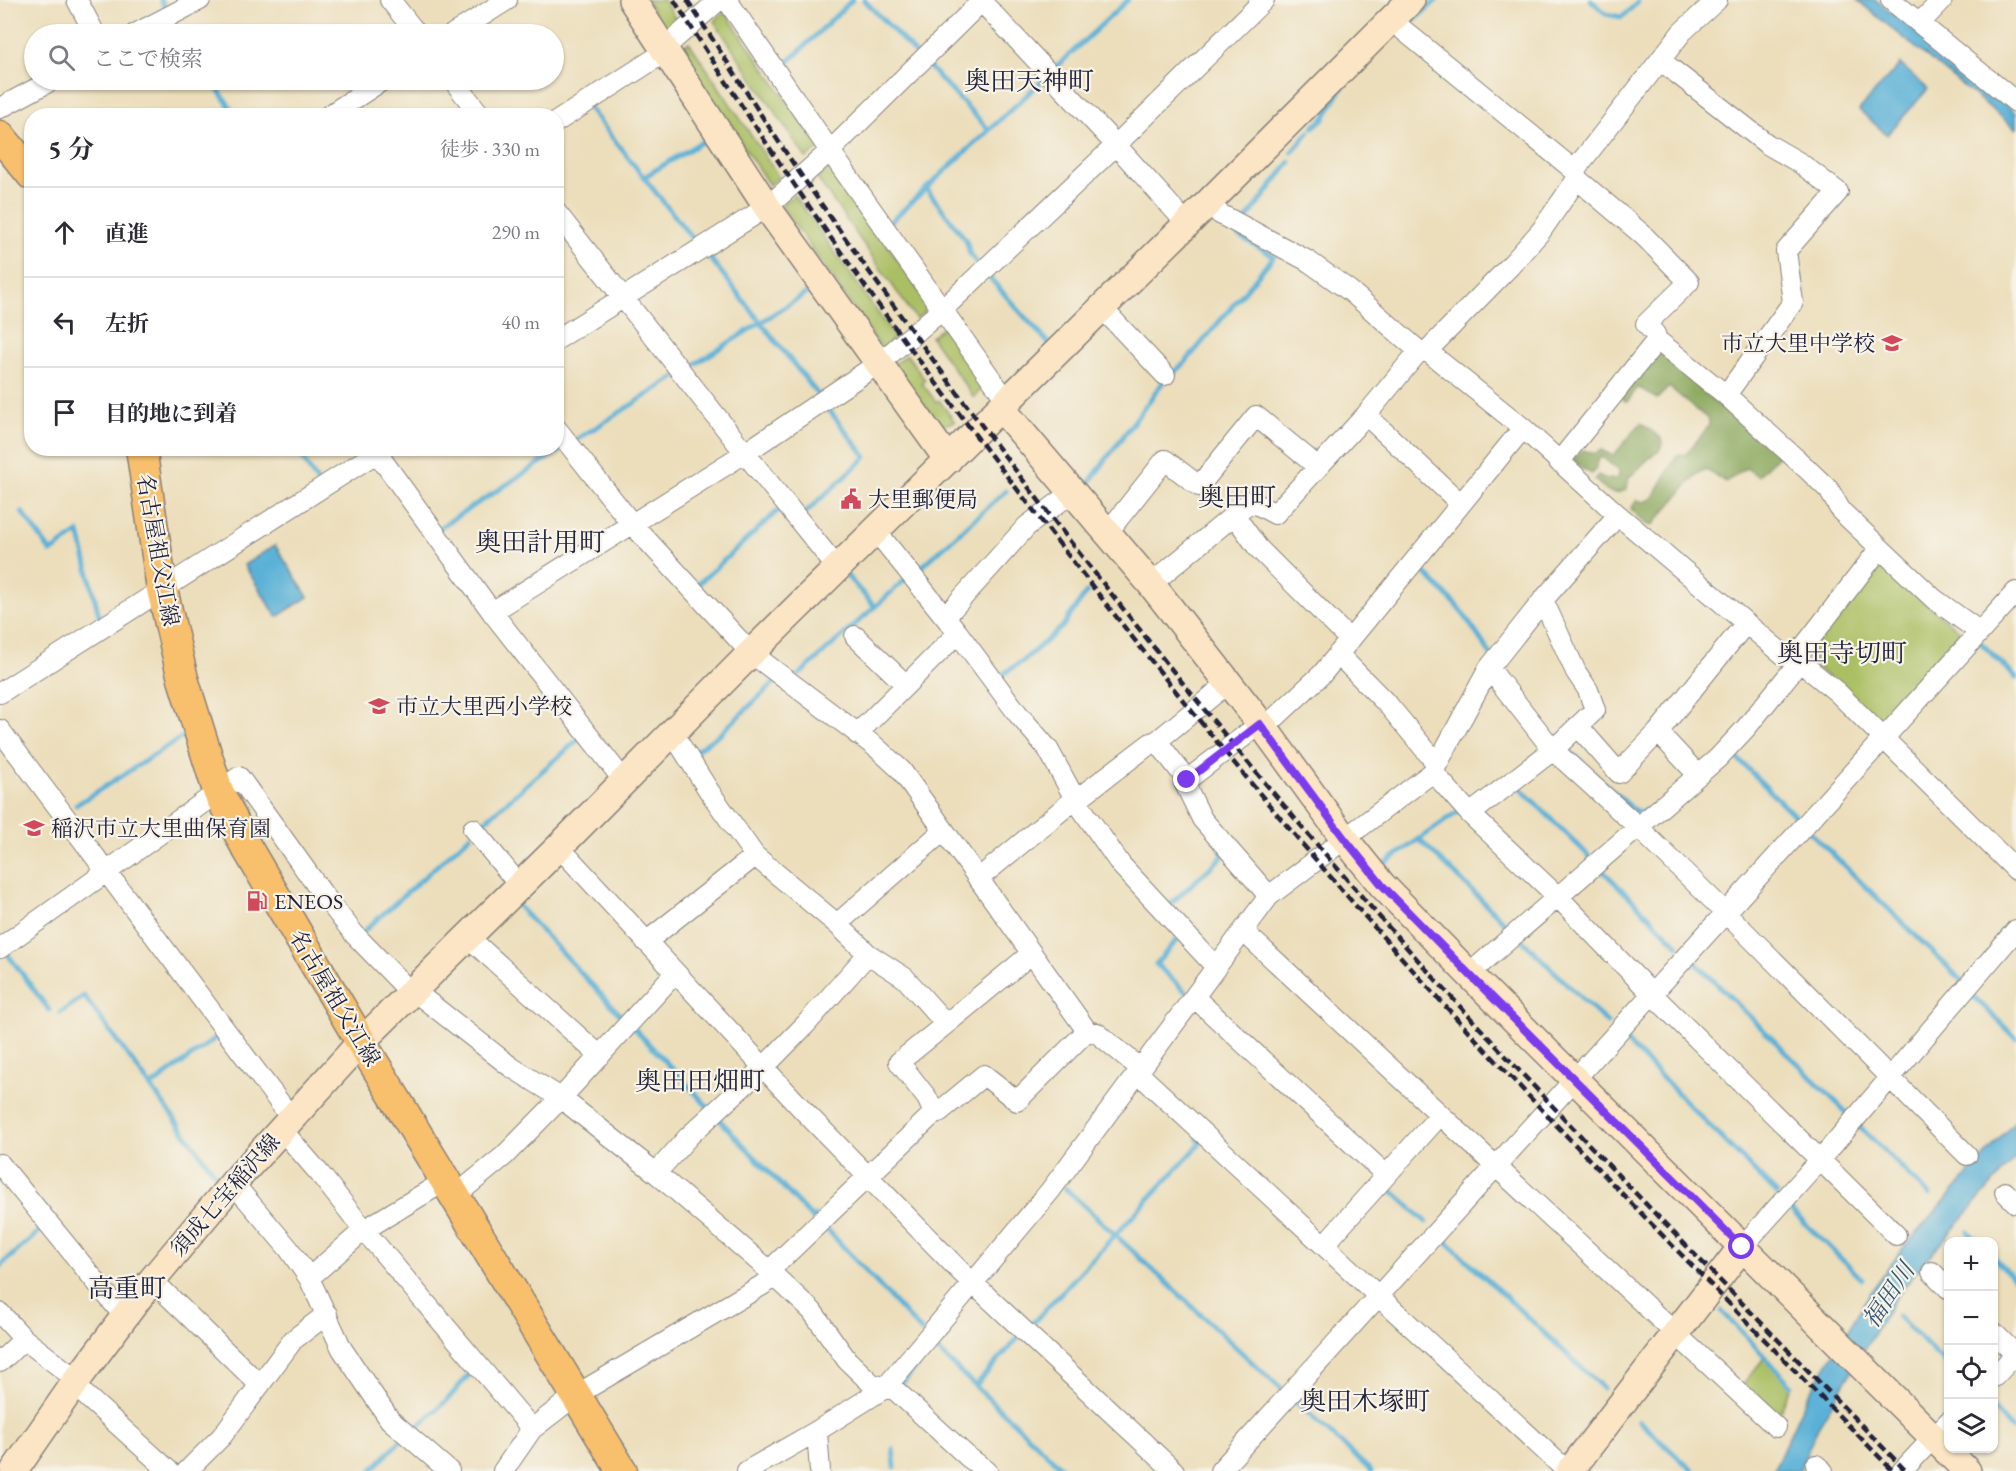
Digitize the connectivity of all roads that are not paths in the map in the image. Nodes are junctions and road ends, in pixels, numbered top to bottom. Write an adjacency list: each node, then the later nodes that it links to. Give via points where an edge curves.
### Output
1 (77, 0): 15 (street)
2 (200, 0): 16 (street)
3 (390, 0): 17 (street)
4 (507, 0): 18 (street)
5 (632, 0): 19 (street)
6 (719, 0): 19 (street)
7 (727, 0): 31 (street)
8 (1264, 0): 30 (street)
9 (1717, 0): 20 (street, via 1682,32)
10 (1891, 0): 14 (street)
11 (1942, 0): 14 (street)
12 (982, 1): 30 (street); 31 (street)
13 (1400, 7): 33 (street); 34 (street, 須成七宝稲沢線)
14 (1920, 23): 24 (street)
15 (90, 24)
16 (154, 24)
17 (409, 24)
18 (469, 24)
19 (664, 50): 28 (street); 35 (street)
20 (1660, 60): 33 (street); 46 (street, via 1767,144 1838,192 1786,251 1793,302)
21 (33, 90): 25 (street)
22 (368, 90): 26 (street)
23 (461, 90): 27 (street)
24 (2016, 102)
25 (0, 108)
26 (340, 108)
27 (475, 108)
28 (564, 117)
29 (0, 136): 32 (main road)
30 (1116, 145): 37 (street); 40 (street)
31 (830, 151): 35 (street); 40 (street)
32 (24, 165)
33 (1576, 175): 42 (street, via 1689,282 1646,324); 43 (street, via 1541,231 1504,273)
34 (1209, 203): 37 (street, 須成七宝稲沢線); 43 (street, via 1220,214 1308,261)
35 (767, 207): 38 (street); 44 (street)
36 (564, 222): 38 (street)
37 (1187, 224): 39 (street, 須成七宝稲沢線)
38 (623, 298): 41 (street); 51 (street)
39 (1102, 308): 45 (street); 47 (street, 須成七宝稲沢線)
40 (942, 310): 44 (street); 47 (street)
41 (564, 335)
42 (1657, 340): 46 (street); 56 (street)
43 (1423, 351): 48 (street); 49 (street)
44 (879, 363): 51 (street); 55 (street)
45 (1165, 375)
46 (1726, 395): 65 (street, via 1829,490 1841,511)
47 (1004, 405): 55 (street, 須成七宝稲沢線); 58 (street)
48 (1366, 415): 57 (street); 59 (street)
49 (1522, 429): 56 (street); 59 (street)
50 (564, 438): 62 (street)
51 (745, 453): 62 (street); 66 (street)
52 (142, 456): 68 (main road, 名古屋祖父江線)
53 (371, 456): 68 (street)
54 (384, 456): 71 (street)
55 (948, 460): 63 (street, 須成七宝稲沢線)
56 (1559, 462): 60 (street)
57 (1318, 467): 61 (street, via 1275,514 1251,501); 64 (street, via 1256,416 1199,486 1165,459)
58 (1073, 492): 64 (street); 72 (street, via 1028,526)
59 (1461, 504): 77 (street)
60 (1618, 515): 70 (street); 73 (street)
61 (1235, 516): 67 (street); 77 (street)
62 (632, 524): 71 (street); 78 (street)
63 (876, 531): 66 (street, 須成七宝稲沢線); 72 (street)
64 (1107, 533): 67 (street)
65 (1880, 548): 74 (street, via 1934,599); 79 (street)
66 (838, 568): 78 (street, 須成七宝稲沢線)
67 (1151, 584): 81 (street)
68 (162, 589): 83 (street); 97 (main road, 名古屋祖父江線, via 183,679)
69 (2016, 592): 74 (street)
70 (1544, 600): 80 (street); 85 (street, via 1594,710)
71 (492, 612): 96 (street)
72 (945, 617): 75 (street)
73 (1746, 623): 79 (street, via 1784,655); 88 (street)
74 (1980, 632): 90 (street)
75 (958, 633): 82 (street); 98 (street, via 1048,749)
76 (855, 636): 82 (street)
77 (1344, 647): 84 (street, via 1322,674); 93 (street)
78 (752, 653): 87 (street, 須成七宝稲沢線); 89 (street)
79 (1798, 660): 90 (street); 94 (street, via 1746,729)
80 (1488, 668): 92 (street); 93 (street)
81 (1227, 682): 84 (street); 91 (street)
82 (906, 685): 89 (street)
83 (0, 693)
84 (1262, 726): 95 (street); 103 (street)
85 (1578, 726): 88 (street, via 1619,773); 92 (street)
86 (0, 730): 107 (street)
87 (672, 732): 96 (street, 須成七宝稲沢線); 105 (street)
88 (1658, 732): 94 (street)
89 (857, 734): 102 (street, via 901,770)
90 (1883, 738): 106 (street); 112 (street)
91 (1157, 741): 95 (street); 98 (street)
92 (1553, 750): 99 (street); 100 (street)
93 (1435, 768): 99 (street); 103 (street)
94 (1698, 775): 100 (street)
95 (1187, 780): 110 (street, via 1184,782 1202,819)
96 (624, 781): 104 (street, 須成七宝稲沢線)
97 (219, 791): 107 (street); 124 (street, via 239,777 355,935); 129 (main road, 名古屋祖父江線, via 244,843)
98 (1076, 800): 108 (street); 121 (street, via 1121,865)
99 (1470, 814): 111 (street)
100 (1637, 826): 111 (street); 112 (street)
101 (473, 829): 109 (street)
102 (944, 831): 108 (street); 113 (street)
103 (1344, 838): 110 (street); 123 (street, via 1382,885)
104 (560, 847): 109 (street, 須成七宝稲沢線); 117 (street)
105 (755, 856): 113 (street); 117 (street)
106 (2016, 870)
107 (106, 872): 118 (street); 138 (street)
108 (978, 879): 120 (street)
109 (520, 886): 116 (street, 須成七宝稲沢線)
110 (1269, 896): 115 (street)
111 (1557, 897): 123 (street); 125 (street)
112 (1725, 912): 125 (street); 133 (street)
113 (837, 924): 119 (street)
114 (2016, 930): 133 (street)
115 (1243, 931): 121 (street); 137 (street)
116 (468, 937): 124 (street, 須成七宝稲沢線); 130 (street)
117 (646, 942): 122 (street)
118 (0, 948)
119 (868, 954): 127 (street, via 905,978); 131 (street)
120 (1031, 954): 127 (street); 128 (street)
121 (1216, 967): 126 (street)
122 (675, 973): 130 (street); 131 (street)
123 (1469, 974): 134 (street)
124 (413, 992): 129 (street, 須成七宝稲沢線); 135 (street, via 511,1067)
125 (1652, 994): 134 (street); 140 (street)
126 (1190, 1002): 132 (street); 145 (street)
127 (946, 1024): 136 (street, via 898,1062)
128 (1087, 1031): 132 (street, via 1097,1033); 136 (street, via 1017,1101 984,1075)
129 (361, 1042): 138 (street, 須成七宝稲沢線); 147 (main road, 名古屋祖父江線)
130 (600, 1056): 135 (street)
131 (764, 1067): 143 (street, via 689,1136); 144 (street)
132 (1139, 1070): 150 (street); 156 (street, via 1050,1191)
133 (1890, 1078): 139 (street); 140 (street)
134 (1575, 1080): 142 (street); 151 (street)
135 (561, 1098): 143 (street); 147 (street, via 504,1156)
136 (934, 1113): 144 (street)
137 (1440, 1115): 142 (street); 145 (street)
138 (287, 1124): 146 (street, 須成七宝稲沢線); 148 (street)
139 (1967, 1155)
140 (1820, 1160): 149 (street); 151 (street)
141 (0, 1164): 161 (street)
142 (1495, 1167): 158 (street); 162 (street)
143 (656, 1173): 153 (street)
144 (868, 1177): 153 (street); 156 (street)
145 (1382, 1180): 150 (street)
146 (232, 1183): 154 (street); 155 (street, 須成七宝稲沢線)
147 (450, 1189): 148 (street); 171 (main road, 名古屋祖父江線)
148 (364, 1230): 154 (street); 173 (street)
149 (1896, 1235)
150 (1324, 1245): 158 (street)
151 (1742, 1247): 162 (street); 174 (street, via 1863,1367)
152 (1932, 1272): 157 (street)
153 (773, 1274): 170 (street, via 812,1311 847,1360 872,1384); 171 (street)
154 (309, 1278): 160 (street)
155 (152, 1280): 161 (street, 須成七宝稲沢線); 169 (street)
156 (974, 1284): 170 (street); 186 (street)
157 (1944, 1284)
158 (1378, 1295): 187 (street); 188 (street)
159 (0, 1313): 164 (street)
160 (327, 1314): 169 (street, via 293,1340); 177 (street, via 342,1349 390,1420)
161 (124, 1316): 168 (street, 須成七宝稲沢線)
162 (1675, 1335): 172 (street); 188 (street)
163 (1998, 1337): 165 (street)
164 (24, 1339): 166 (street); 168 (street)
165 (2016, 1355): 167 (street)
166 (0, 1362)
167 (1998, 1373)
168 (75, 1383): 178 (street, 須成七宝稲沢線); 179 (street)
169 (260, 1385): 180 (street, via 222,1436)
170 (885, 1388): 175 (street); 176 (street, via 895,1390)
171 (576, 1395): 173 (street); 182 (main road, 名古屋祖父江線)
172 (1776, 1427)
173 (532, 1429): 181 (street)
174 (1941, 1430): 189 (street); 190 (street)
175 (817, 1431): 183 (street); 184 (street)
176 (969, 1464): 185 (street)
177 (447, 1470)
178 (14, 1471)
179 (169, 1471)
180 (187, 1471)
181 (502, 1471)
182 (622, 1471)
183 (747, 1471)
184 (820, 1471)
185 (987, 1471)
186 (1174, 1471)
187 (1220, 1471)
188 (1569, 1471)
189 (1902, 1471)
190 (1967, 1471)

